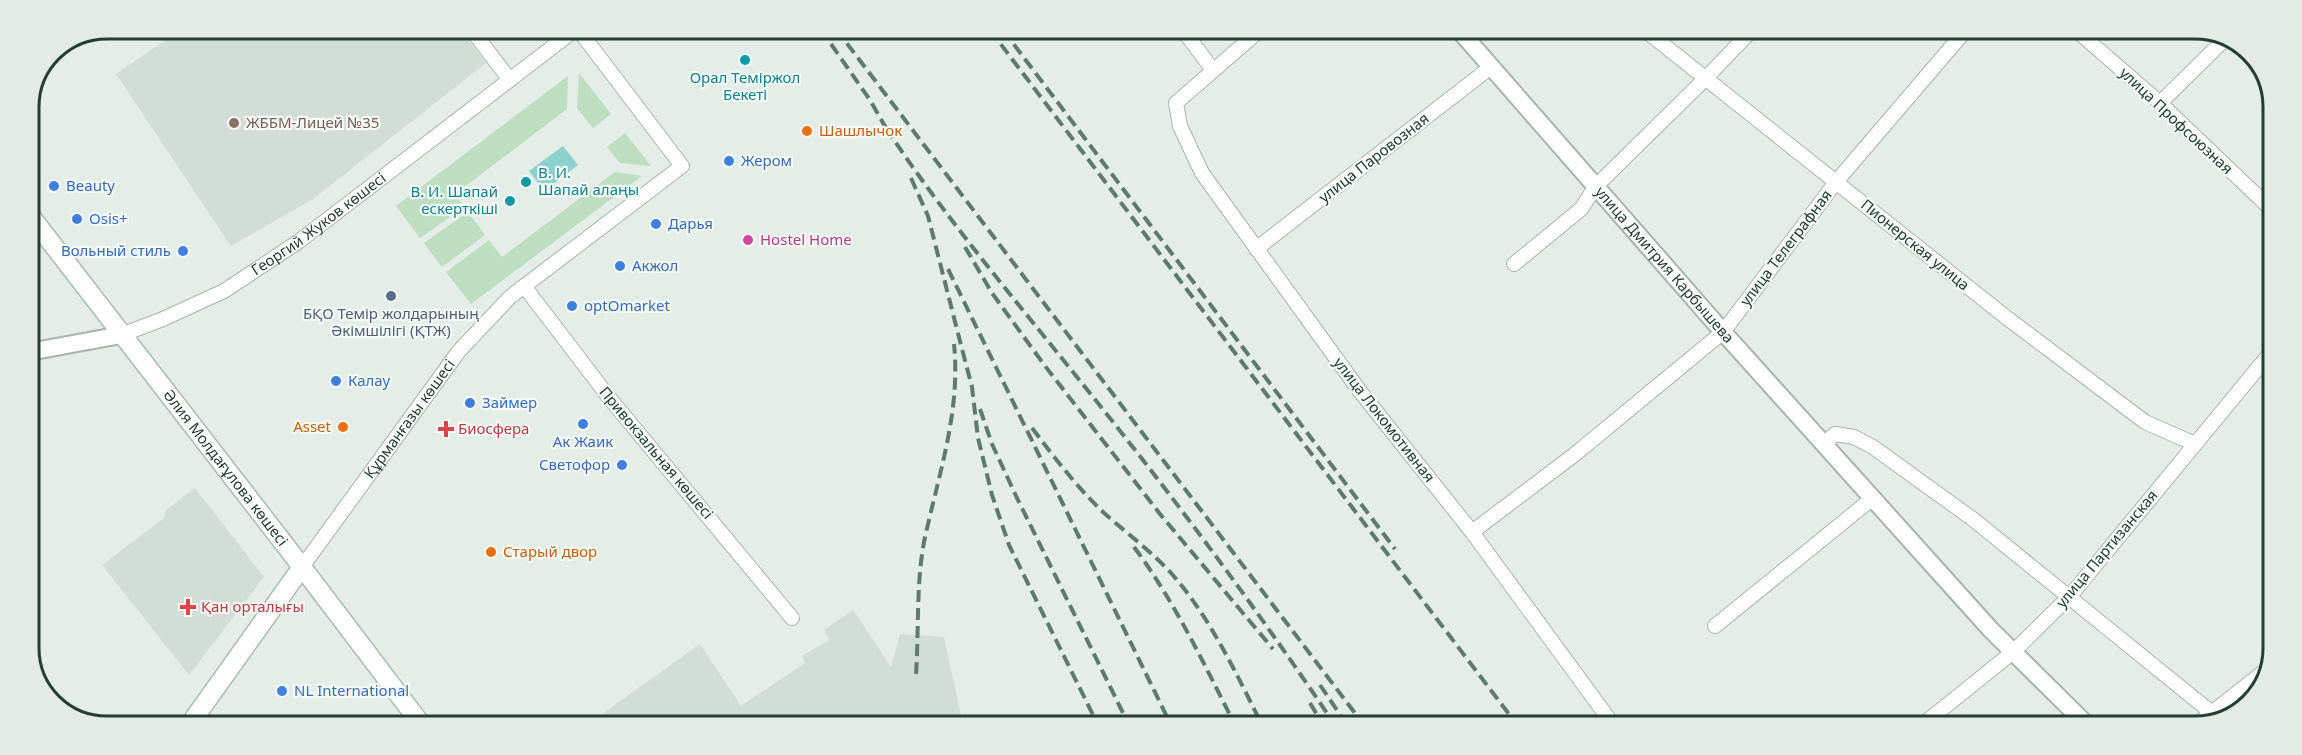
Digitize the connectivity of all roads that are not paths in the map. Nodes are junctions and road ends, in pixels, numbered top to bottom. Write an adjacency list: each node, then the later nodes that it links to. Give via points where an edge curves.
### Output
1 (479, 39): 15 (street)
2 (564, 39): 15 (street, Георгий Жуков көшесі)
3 (585, 39): 23 (street, Құрманғазы көшесі, via 682,166)
4 (1190, 39): 13 (street)
5 (1249, 39): 13 (street)
6 (1467, 39): 12 (street, улица Дмитрия Карбышева)
7 (1657, 39): 14 (street, Пионерская улица)
8 (1743, 39): 14 (street)
9 (1958, 39): 17 (street, улица Телеграфная)
10 (2090, 39): 16 (street, улица Профсоюзная)
11 (2220, 44): 16 (street)
12 (1491, 67): 18 (street, улица Дмитрия Карбышева); 21 (street, улица Паровозная)
13 (1213, 70): 21 (street, улица Локомотивная, via 1176,103 1180,126 1202,173)
14 (1705, 79): 17 (street, Пионерская улица); 18 (street)
15 (510, 80): 25 (street, Георгий Жуков көшесі, via 298,242 224,291)
16 (2160, 104): 19 (street, улица Профсоюзная)
17 (1836, 182): 24 (street, улица Телеграфная); 29 (street, Пионерская улица, via 2145,422)
18 (1596, 186): 22 (street, via 1581,209); 24 (street, улица Дмитрия Карбышева)
19 (2263, 202)
20 (39, 228): 25 (main road, Әлия Молдағұлова көшесі)
21 (1256, 249): 31 (street, улица Локомотивная, via 1359,390)
22 (1514, 264)
23 (524, 286): 32 (street, Құрманғазы көшесі, via 459,351); 34 (street, Привокзальная көшесі, via 611,400)
24 (1723, 332): 28 (street, улица Дмитрия Карбышева); 31 (street, улица Телеграфная, via 1574,455)
25 (121, 335): 26 (street, Георгий Жуков көшесі); 32 (main road, Әлия Молдағұлова көшесі)
26 (39, 350)
27 (2263, 362): 29 (street, улица Партизанская)
28 (1824, 444): 30 (street, улица Дмитрия Карбышева); 33 (street, via 1835,434 1854,436 1873,447 1974,520)
29 (2195, 444): 33 (street, улица Партизанская)
30 (1873, 498): 35 (street); 36 (street, улица Дмитрия Карбышева)
31 (1472, 532): 41 (street, улица Локомотивная)
32 (303, 567): 39 (main road, Құрманғазы көшесі); 40 (main road, Әлия Молдағұлова көшесі)
33 (2066, 594): 36 (street, улица Партизанская); 38 (street)
34 (792, 618)
35 (1715, 626)
36 (2013, 652): 42 (street, улица Партизанская); 43 (street, улица Дмитрия Карбышева)
37 (2253, 684): 38 (street)
38 (2212, 713)
39 (196, 716)
40 (415, 716)
41 (1607, 716)
42 (1933, 716)
43 (2078, 716)

